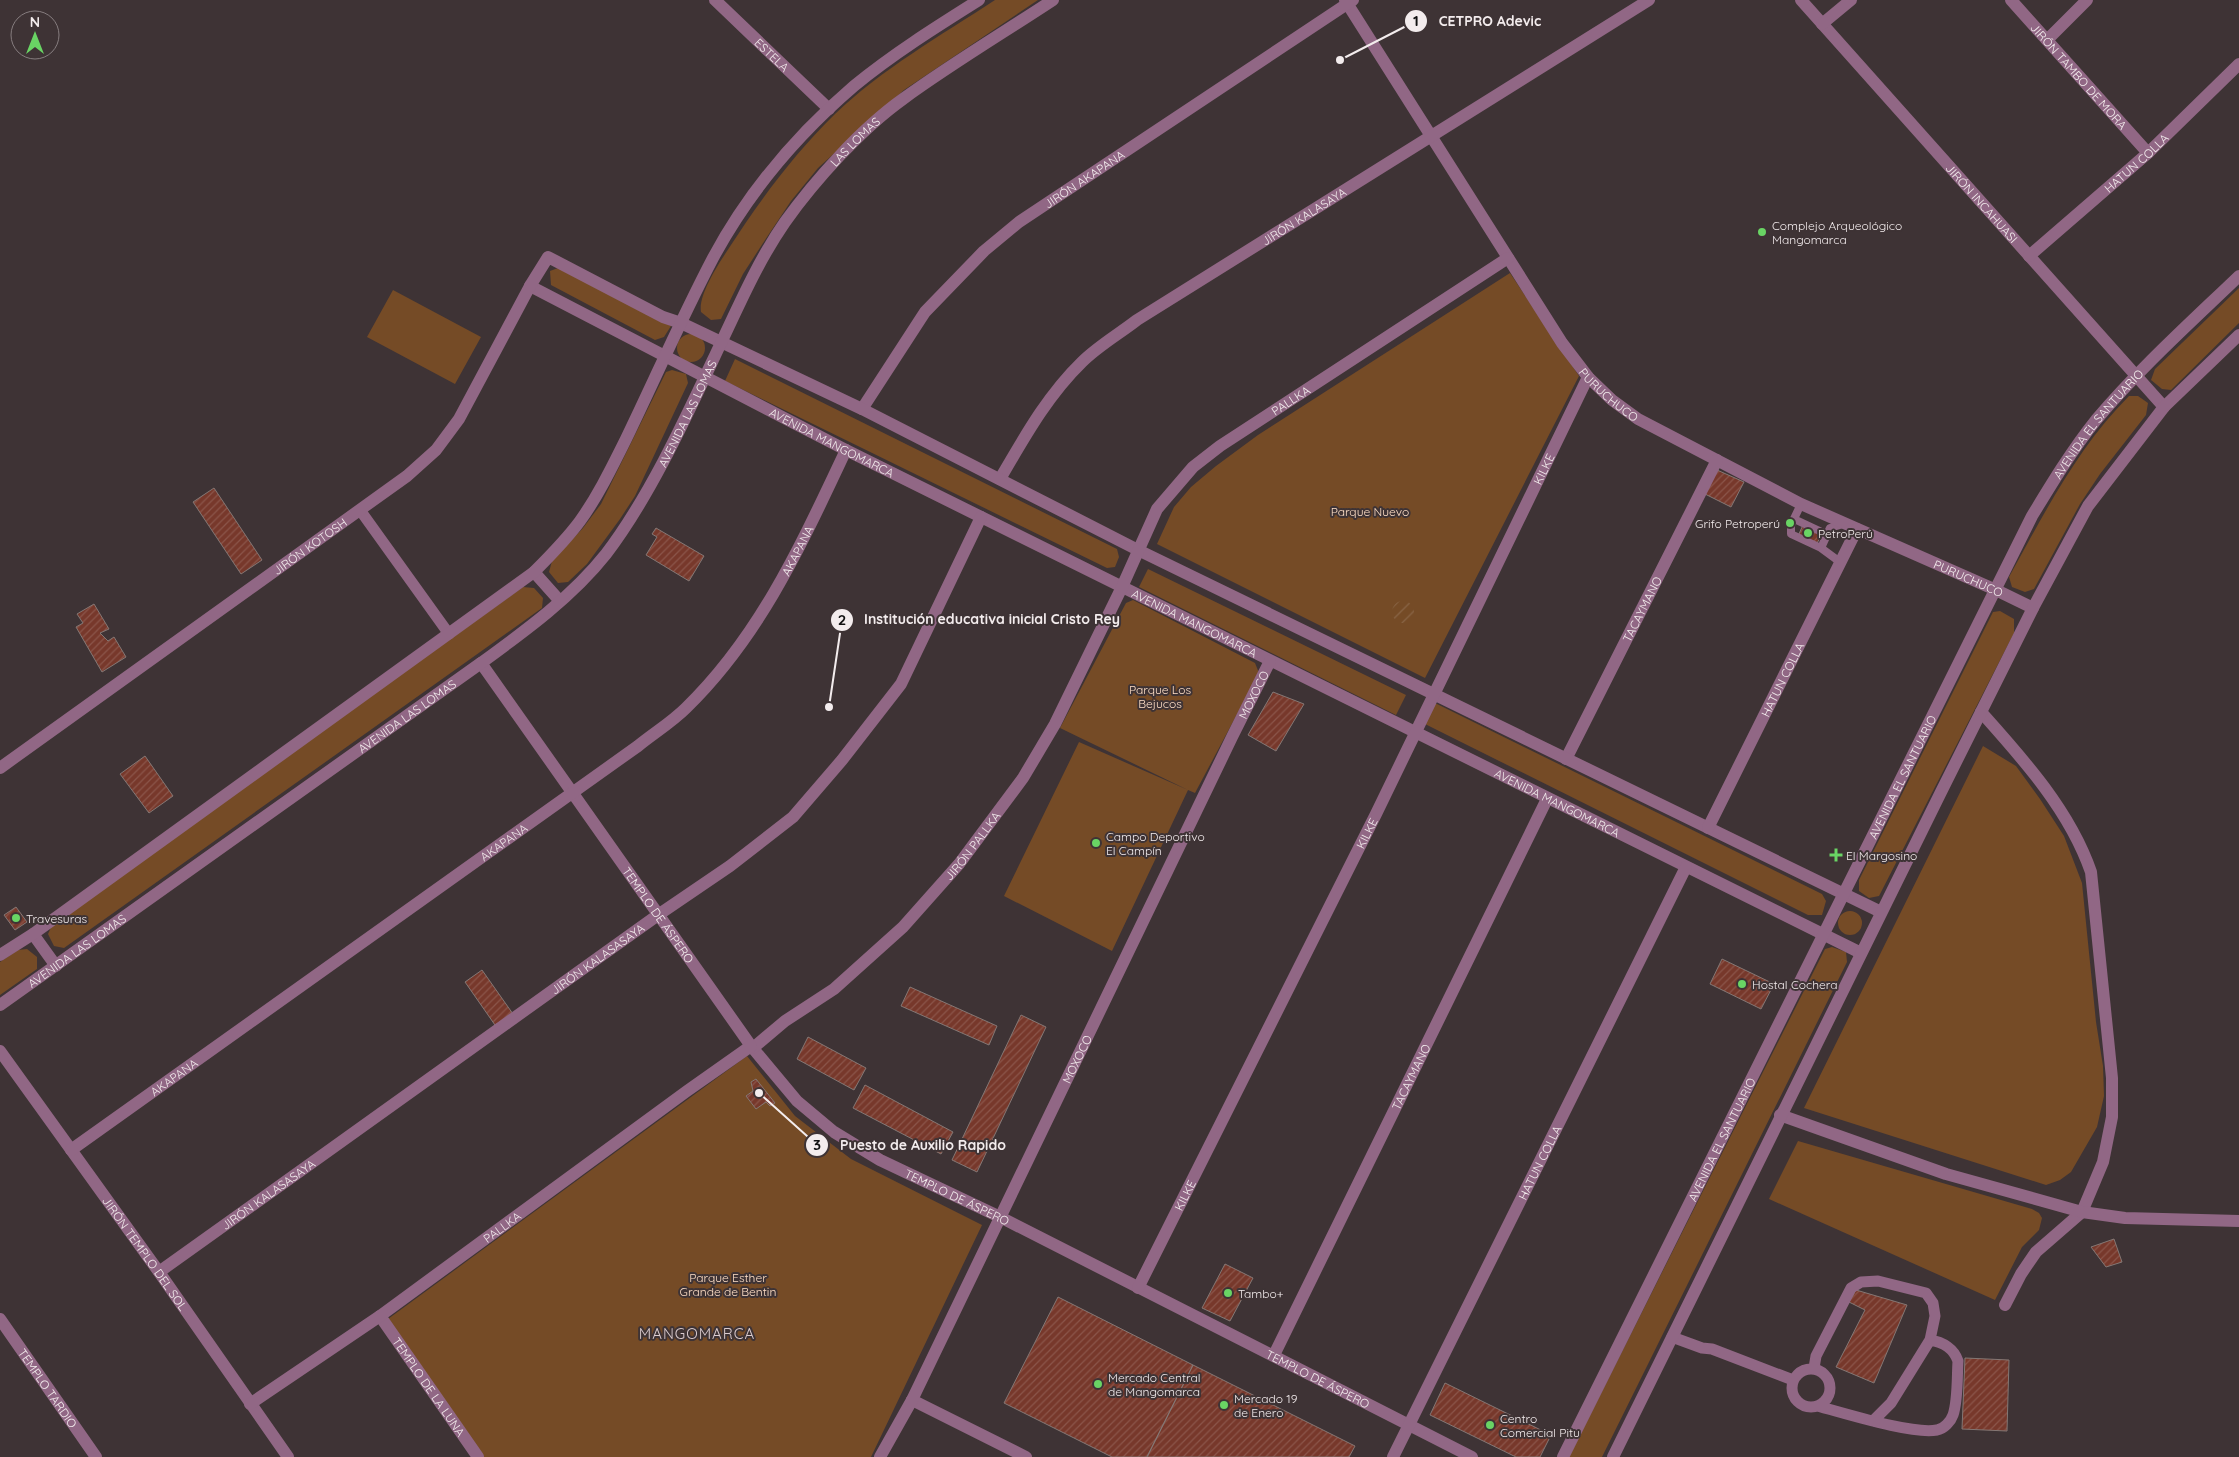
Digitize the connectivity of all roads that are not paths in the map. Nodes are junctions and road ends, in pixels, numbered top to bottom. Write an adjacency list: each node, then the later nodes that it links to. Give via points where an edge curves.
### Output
1 (715, 0): 13 (street, ESTELA)
2 (979, 0): 13 (street, via 891,58)
3 (1053, 0): 22 (street, LAS LOMAS, via 901,100 840,156 786,222 764,256)
4 (1649, 0): 14 (street, JIRÓN KALASAYA)
5 (1802, 0): 10 (street, JIRÓN INCAHUASI)
6 (1851, 0): 10 (street)
7 (2011, 0): 11 (street, JIRÓN TAMBO DE MORA)
8 (2087, 0): 11 (street)
9 (1348, 1): 14 (street, PURUCHUCO); 28 (street, JIRÓN AKAPANA, via 1019,222 984,251 925,312)
10 (1822, 24): 16 (street, JIRÓN INCAHUASI)
11 (2047, 40): 15 (street, JIRÓN TAMBO DE MORA)
12 (2239, 64): 15 (street, HATUN COLLA)
13 (829, 109): 20 (street, via 795,144 737,218)
14 (1431, 136): 17 (street, PURUCHUCO); 31 (street, JIRÓN KALASAYA, via 1137,320 1083,361 1039,413)
15 (2148, 153): 16 (street, HATUN COLLA)
16 (2029, 256): 25 (street, JIRÓN INCAHUASI)
17 (1508, 258): 26 (street, PURUCHUCO, via 1562,343); 40 (street, PALLKA, via 1220,446 1193,467 1157,509)
18 (2239, 276): 25 (street, AVENIDA EL SANTUARIO)
19 (530, 286): 20 (street, JIRÓN KOTOSH, via 548,257 663,318); 23 (street, AVENIDA MANGOMARCA); 33 (street, JIRÓN KOTOSH, via 459,419 436,450)
20 (681, 323): 22 (street); 23 (street)
21 (2239, 335): 27 (street)
22 (721, 343): 24 (street, AVENIDA LAS LOMAS); 28 (street)
23 (667, 356): 24 (street, AVENIDA MANGOMARCA); 42 (street, via 604,483 580,521)
24 (705, 376): 29 (street, AVENIDA MANGOMARCA); 45 (street, AVENIDA LAS LOMAS, via 632,516 605,554)
25 (2136, 376): 27 (street, JIRÓN INCAHUASI); 44 (street, AVENIDA EL SANTUARIO, via 2095,422 2056,477 2032,516)
26 (1588, 377): 30 (street, PURUCHUCO, via 1638,419); 50 (street, KILKE)
27 (2164, 407): 46 (street, via 2088,506)
28 (862, 410): 31 (street)
29 (846, 450): 34 (street, AVENIDA MANGOMARCA); 55 (street, AKAPANA, via 795,559 730,659 686,708)
30 (1717, 460): 32 (street, PURUCHUCO); 53 (street, TACAYMANO)
31 (1000, 479): 40 (street)
32 (1801, 504): 35 (lane); 36 (street, PURUCHUCO)
33 (360, 510): 47 (street); 54 (street, JIRÓN KOTOSH)
34 (981, 517): 43 (street, AVENIDA MANGOMARCA); 61 (street, JIRÓN KALASASAYA, via 902,684 842,760 793,817 730,866)
35 (1794, 519): 38 (lane); 39 (lane, via 1791,534)
36 (1843, 524): 37 (street, PURUCHUCO); 38 (lane, via 1830,528)
37 (1857, 529): 41 (street, HATUN COLLA); 44 (street, PURUCHUCO)
38 (1826, 534): 39 (lane)
39 (1820, 548): 41 (lane)
40 (1138, 550): 43 (street, PALLKA); 50 (street)
41 (1840, 562): 57 (street, HATUN COLLA)
42 (534, 572): 45 (street); 47 (street)
43 (1122, 587): 48 (street, AVENIDA MANGOMARCA); 68 (street, JIRÓN PALLKA, via 1055,724 1023,778 959,864 903,927 834,989)
44 (1996, 590): 46 (street, PURUCHUCO); 59 (street, AVENIDA EL SANTUARIO)
45 (559, 600): 49 (street, AVENIDA LAS LOMAS)
46 (2033, 608): 51 (street)
47 (449, 634): 62 (street)
48 (1270, 662): 52 (street, AVENIDA MANGOMARCA); 73 (street, MOXOCO)
49 (481, 663): 55 (street, TEMPLO DE ÁSPERO); 66 (street, AVENIDA LAS LOMAS)
50 (1434, 695): 52 (street, KILKE); 53 (street)
51 (1981, 712): 60 (street); 72 (street, via 2018,753 2071,825 2091,872 2112,1078 2112,1117 2103,1162)
52 (1414, 733): 56 (street, AVENIDA MANGOMARCA); 76 (street, KILKE)
53 (1566, 759): 57 (street)
54 (0, 768)
55 (573, 792): 61 (street, TEMPLO DE ÁSPERO); 71 (street, AKAPANA)
56 (1547, 799): 58 (street, AVENIDA MANGOMARCA); 82 (street, TACAYMANO)
57 (1708, 828): 59 (street)
58 (1686, 867): 63 (street, AVENIDA MANGOMARCA); 89 (street, HATUN COLLA)
59 (1845, 895): 60 (street); 63 (street, AVENIDA EL SANTUARIO)
60 (1881, 912): 64 (street)
61 (658, 915): 68 (street, TEMPLO DE ÁSPERO); 75 (street, JIRÓN KALASASAYA)
62 (33, 934): 65 (street); 66 (street)
63 (1823, 936): 64 (street, AVENIDA MANGOMARCA); 97 (street, AVENIDA EL SANTUARIO)
64 (1861, 953): 70 (street)
65 (0, 955)
66 (56, 966): 67 (street, AVENIDA LAS LOMAS)
67 (0, 1005)
68 (752, 1047): 73 (street, TEMPLO DE ÁSPERO, via 798,1101 834,1132 880,1160); 78 (street, PALLKA, via 687,1090)
69 (0, 1051): 71 (street, JIRÓN TEMPLO DEL SOL)
70 (1780, 1115): 72 (street, via 1946,1174); 80 (street)
71 (71, 1150): 75 (street, JIRÓN TEMPLO DEL SOL)
72 (2082, 1212): 74 (street, via 2125,1218); 77 (street, via 2036,1252)
73 (1000, 1217): 76 (street, TEMPLO DE ÁSPERO); 85 (street, MOXOCO)
74 (2239, 1221)
75 (159, 1272): 86 (street, JIRÓN TEMPLO DEL SOL)
76 (1138, 1288): 82 (street, TEMPLO DE ÁSPERO)
77 (2004, 1305)
78 (380, 1316): 86 (street, PALLKA); 92 (street, TEMPLO DE LA LUNA)
79 (0, 1319): 90 (street, TEMPLO TARDIO)
80 (1672, 1337): 84 (street, via 1712,1349); 98 (street)
81 (1930, 1340): 83 (street, via 1935,1316 1933,1302 1926,1293 1878,1281 1861,1282 1851,1288 1816,1356); 88 (street, via 1891,1403); 88 (street, via 1939,1341 1956,1354 1958,1361 1953,1415 1948,1423 1940,1430 1928,1431)
82 (1274, 1356): 89 (street, TEMPLO DE ÁSPERO)
83 (1814, 1368): 84 (street, via 1801,1371); 87 (street, via 1825,1374 1830,1386 1827,1398)
84 (1792, 1383): 87 (street, via 1792,1392 1799,1403)
85 (912, 1400): 93 (street, MOXOCO); 94 (street)
86 (250, 1404): 91 (street, JIRÓN TEMPLO DEL SOL)
87 (1817, 1406): 88 (street)
88 (1873, 1421)
89 (1409, 1426): 95 (street, HATUN COLLA); 96 (street, TEMPLO DE ÁSPERO)
90 (96, 1457)
91 (288, 1457)
92 (478, 1457)
93 (880, 1457)
94 (1026, 1457)
95 (1393, 1457)
96 (1472, 1457)
97 (1563, 1457)
98 (1612, 1457)

